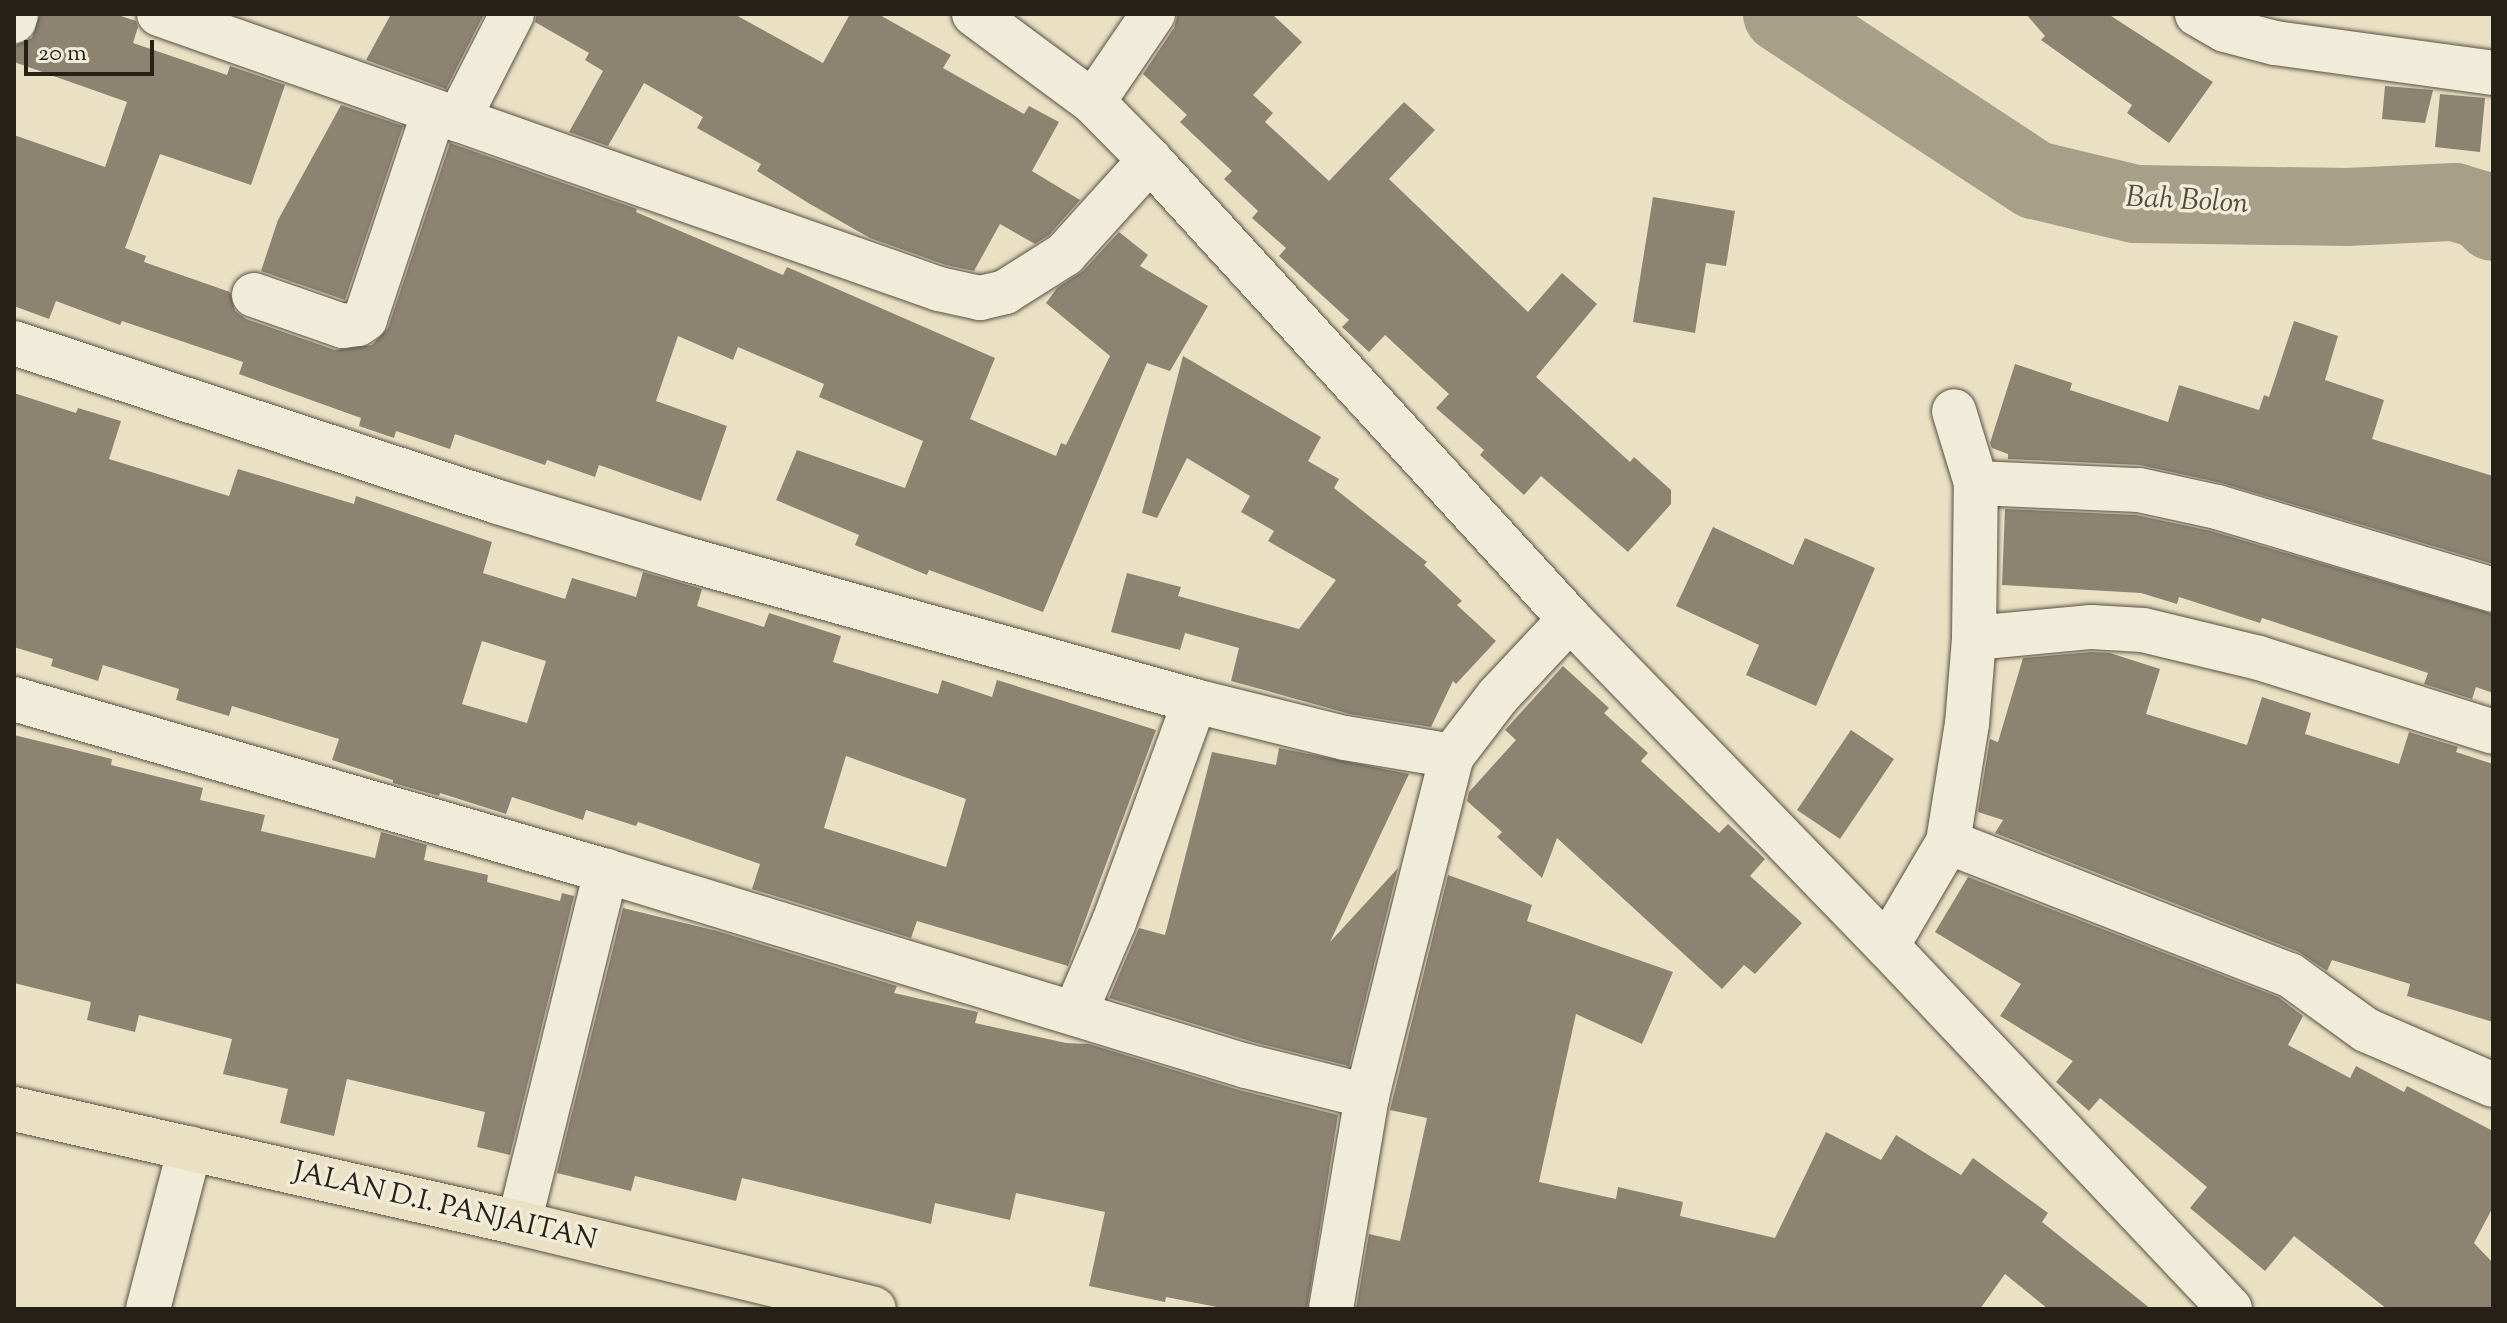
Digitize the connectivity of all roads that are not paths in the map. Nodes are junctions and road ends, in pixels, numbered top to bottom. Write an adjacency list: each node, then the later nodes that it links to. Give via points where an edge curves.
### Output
1 (16, 14): 7 (street)
2 (159, 14): 10 (street)
3 (512, 14): 10 (street)
4 (974, 14): 9 (street)
5 (1153, 14): 9 (street)
6 (2197, 14): 8 (street, via 2225,30 2275,43)
7 (14, 21)
8 (2493, 73)
9 (1093, 102): 11 (street)
10 (446, 115): 11 (street, via 939,289 980,298 1005,292 1065,254); 12 (street, via 365,319 343,326)
11 (1150, 160): 17 (street)
12 (254, 295)
13 (14, 343): 20 (street, via 556,520)
14 (1954, 411): 15 (street)
15 (1976, 483): 16 (street, via 2139,490 2217,507); 18 (street)
16 (2493, 590)
17 (1570, 619): 22 (street, via 1498,696); 25 (street)
18 (1974, 638): 21 (street, via 2091,627 2143,630 2259,658); 23 (street)
19 (14, 699): 24 (street)
20 (1195, 701): 22 (street, via 1345,738); 26 (street)
21 (2493, 732)
22 (1452, 756): 28 (street)
23 (1948, 842): 25 (street); 27 (street, via 2290,975 2366,1030)
24 (606, 871): 26 (street); 31 (street)
25 (1887, 946): 35 (street)
26 (1075, 1013): 28 (street, via 1246,1066)
27 (2493, 1085)
28 (1367, 1096): 34 (street)
29 (14, 1109): 30 (main road, JALAN D.I. PANJAITAN)
30 (190, 1148): 31 (main road, JALAN D.I. PANJAITAN); 32 (street)
31 (519, 1223): 33 (main road, JALAN D.I. PANJAITAN)
32 (148, 1309)
33 (874, 1309)
34 (1331, 1309)
35 (2230, 1309)

